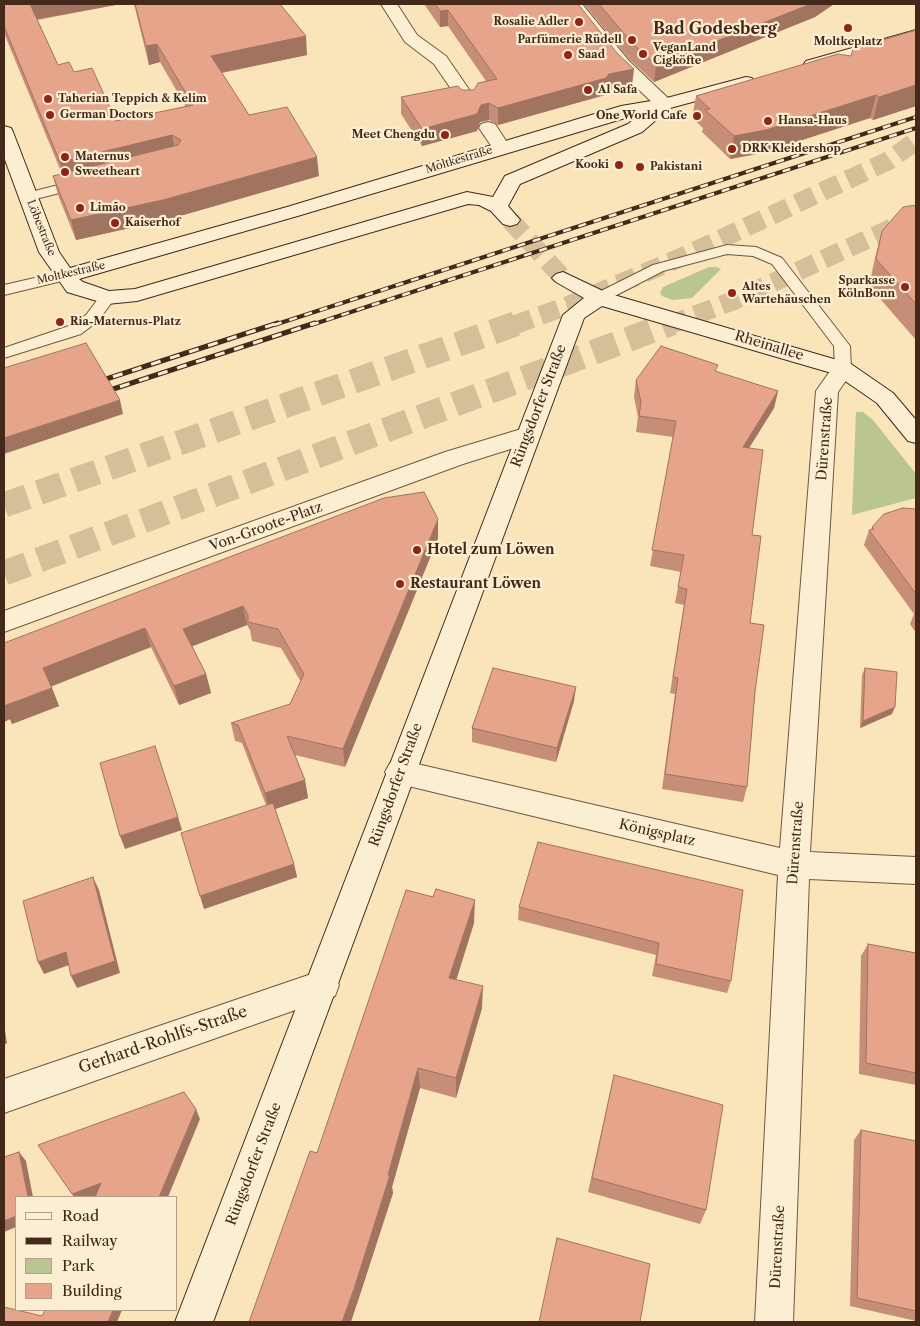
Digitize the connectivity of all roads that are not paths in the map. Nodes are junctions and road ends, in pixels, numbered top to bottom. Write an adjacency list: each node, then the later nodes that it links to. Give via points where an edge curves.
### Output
1 (390, 4): 6 (street, via 411,38 440,60)
2 (573, 4): 7 (street, via 624,65)
3 (916, 35): 4 (street, via 830,65)
4 (796, 69)
5 (758, 79): 7 (street, Moltkestraße)
6 (468, 101)
7 (664, 104): 10 (street, Moltkestraße, via 627,110); 16 (street, Löbestraße, via 635,128 512,180 504,214 484,200 467,198 137,295)
8 (488, 128): 10 (street)
9 (4, 132): 12 (street, Löbestraße)
10 (502, 147): 13 (street, Moltkestraße)
11 (93, 180): 12 (lane)
12 (28, 197): 13 (street, Löbestraße, via 49,252)
13 (65, 276): 15 (lane, Moltkestraße); 16 (street, Löbestraße, via 75,287)
14 (563, 278): 17 (street)
15 (4, 290)
16 (107, 298): 18 (lane, via 92,318 76,330)
17 (599, 298): 19 (street, Rheinallee); 19 (lane, via 658,268 727,249 756,252 777,261 837,338 842,346); 20 (street, Rüngsdorfer Straße, via 574,315)
18 (4, 353)
19 (843, 369): 21 (street, Rheinallee, via 885,398); 24 (street, Dürenstraße, via 827,391)
20 (528, 435): 22 (street, Von-Groote-Platz, via 454,458); 23 (street, Rüngsdorfer Straße)
21 (916, 435)
22 (4, 622)
23 (400, 772): 24 (street, Königsplatz); 26 (street, Rüngsdorfer Straße)
24 (794, 865): 25 (street, Königsplatz); 29 (street, Dürenstraße)
25 (916, 871)
26 (323, 985): 27 (street, Gerhard-Rohlfs-Straße); 28 (street, Rüngsdorfer Straße)
27 (4, 1096)
28 (194, 1322)
29 (774, 1322)

